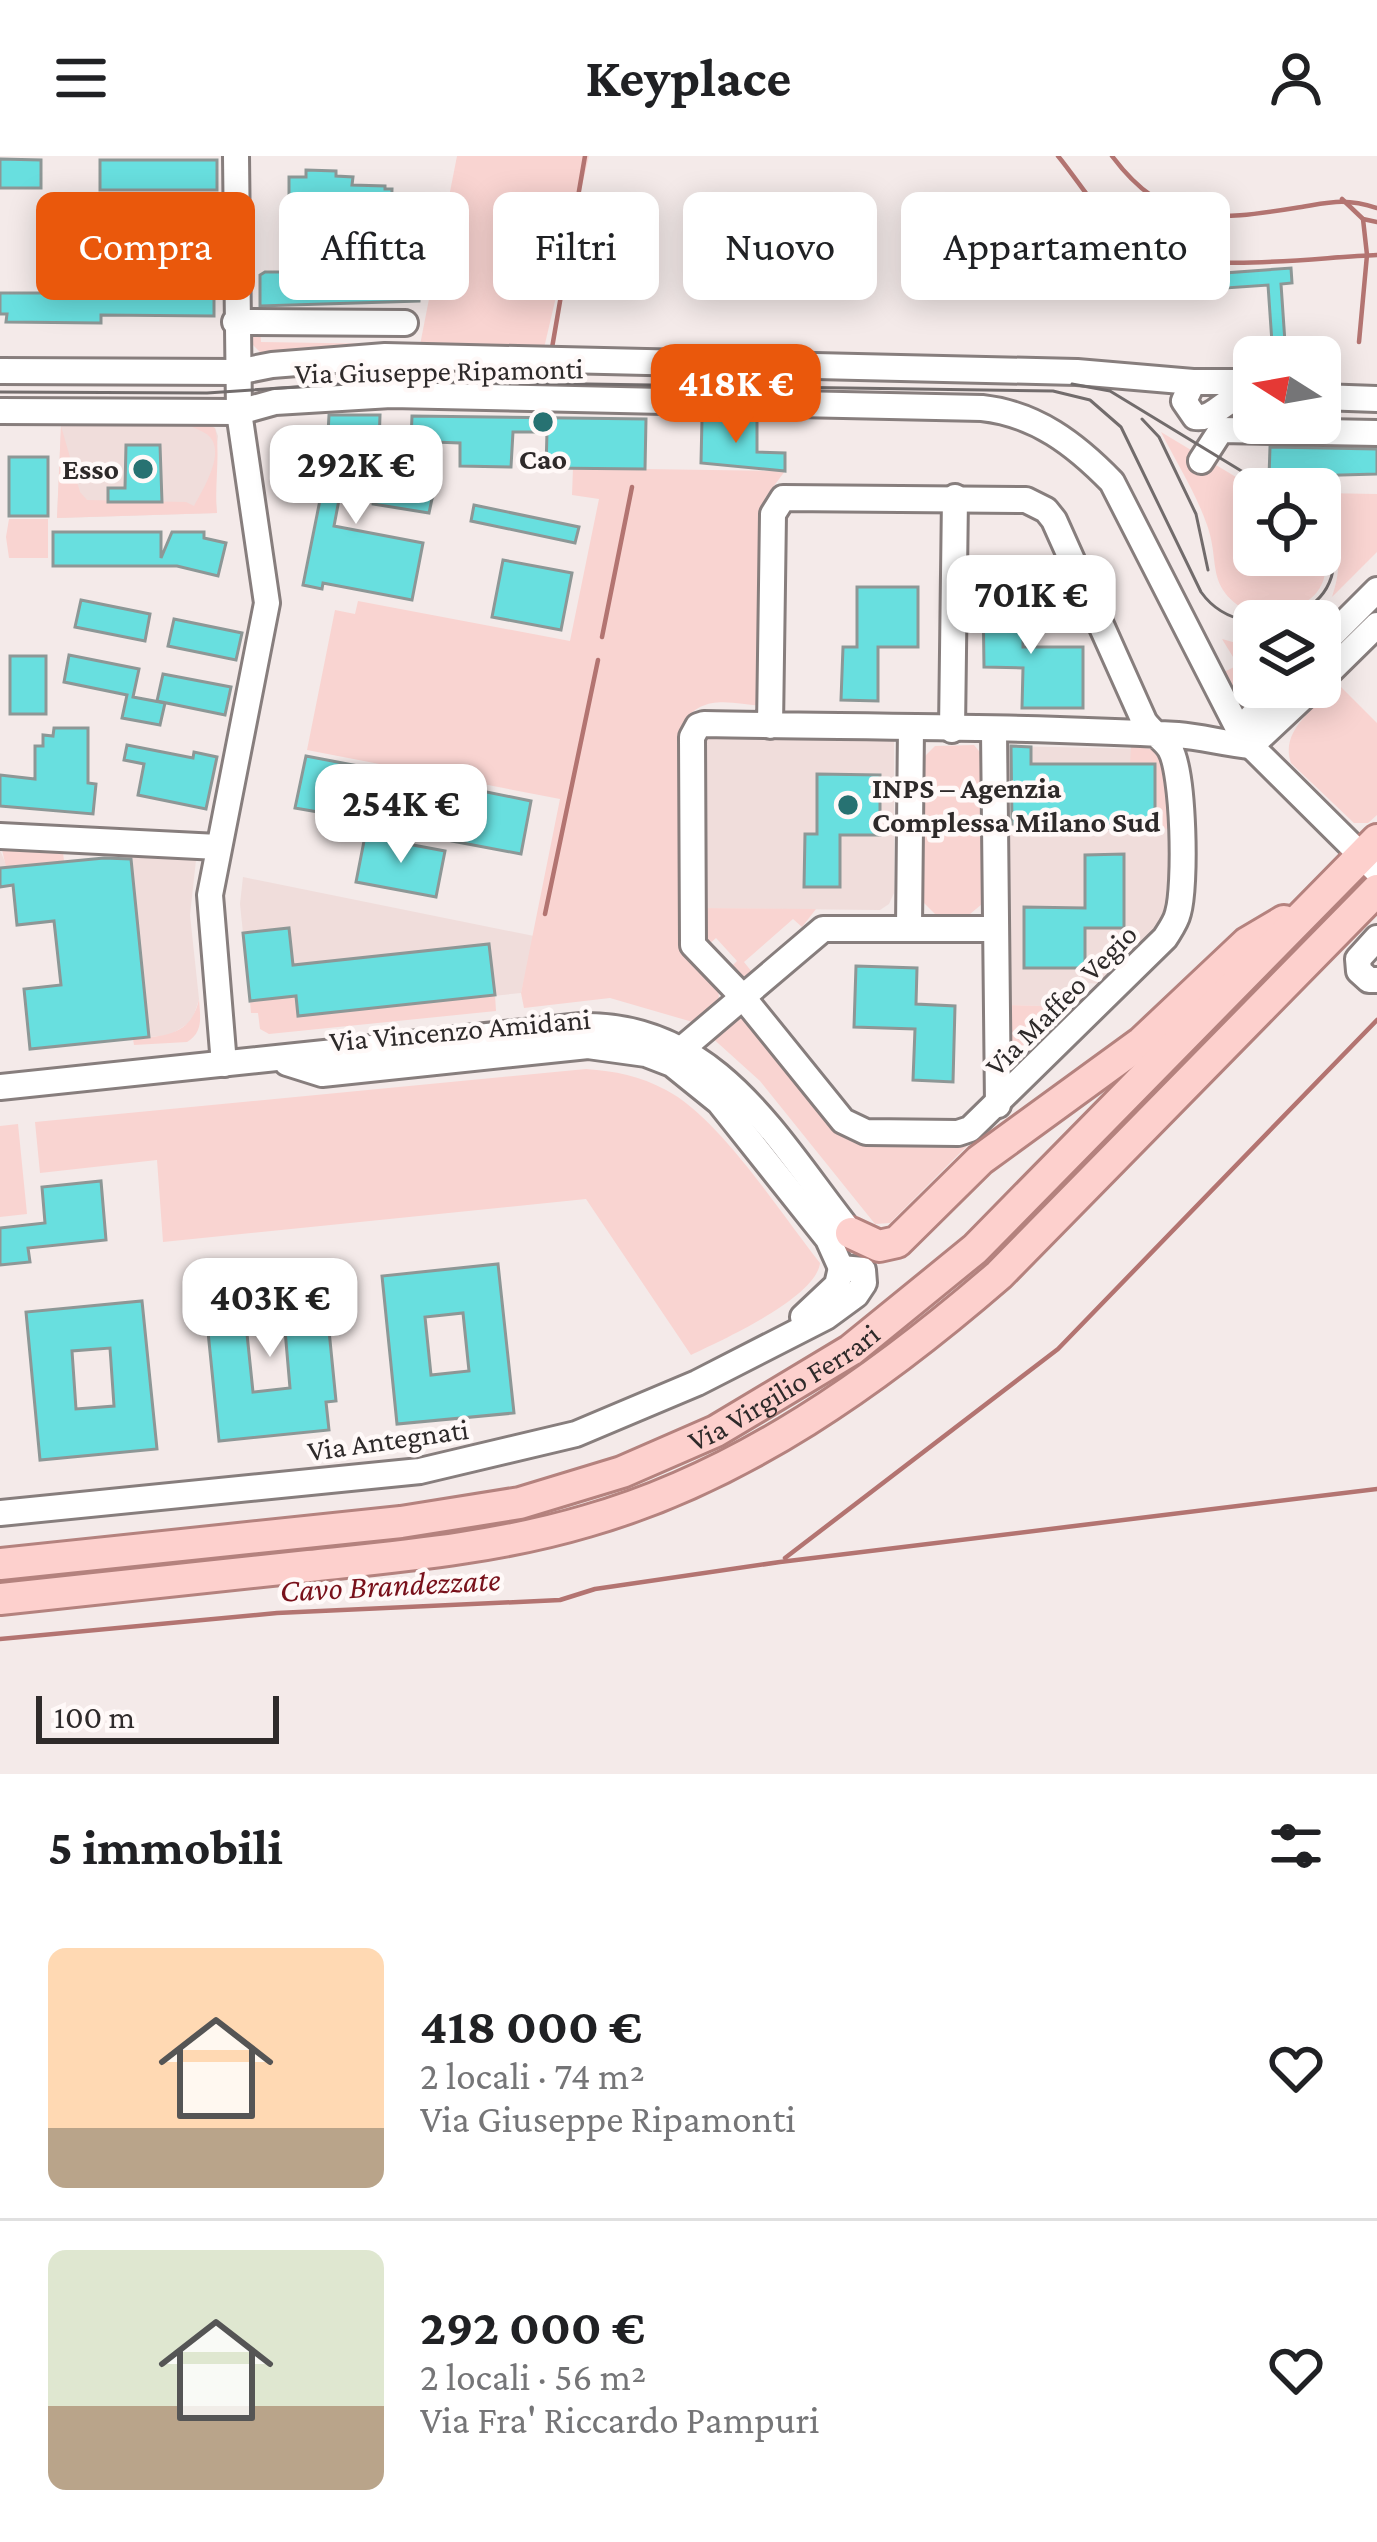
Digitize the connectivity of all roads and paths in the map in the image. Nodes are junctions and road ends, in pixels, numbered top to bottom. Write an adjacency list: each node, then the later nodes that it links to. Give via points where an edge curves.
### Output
1 (236, 156): 2 (street)
2 (235, 322): 3 (street); 5 (street)
3 (405, 323)
4 (0, 371): 5 (street, Via Giuseppe Ripamonti)
5 (237, 372): 6 (street, Via Giuseppe Ripamonti, via 385,356 1077,372); 14 (street)
6 (1193, 382): 7 (street, Via Giuseppe Ripamonti); 10 (street, via 1184,401 1195,417)
7 (1233, 382)
8 (1341, 384): 9 (street)
9 (1377, 386)
10 (1233, 398)
11 (1341, 398): 12 (street)
12 (1377, 399)
13 (0, 411): 14 (street, Via Giuseppe Ripamonti)
14 (238, 412): 31 (street, Via Giuseppe Ripamonti, via 391,394 1000,410 1026,417 1112,482); 33 (street, via 266,616)
15 (1233, 429): 18 (street, via 1221,430)
16 (1341, 429): 17 (street)
17 (1377, 433)
18 (1201, 461)
19 (955, 497): 26 (street, via 793,495 776,504); 28 (street); 30 (street, Via Maffeo Vegio, via 1026,500 1046,510)
20 (1377, 590): 21 (street)
21 (1341, 626)
22 (1377, 626): 23 (street)
23 (1341, 661)
24 (1266, 708): 31 (street)
25 (1285, 708): 31 (street)
26 (770, 726): 27 (street); 41 (street, Via Maffeo Vegio, via 704,724 692,737 692,940)
27 (910, 728): 28 (street); 37 (street)
28 (952, 730): 29 (street)
29 (994, 731): 30 (street); 38 (street)
30 (1153, 735): 31 (street, via 1215,729); 46 (street, Via Maffeo Vegio, via 1168,746 1179,778 1177,917)
31 (1245, 738): 34 (street)
32 (0, 836): 33 (street)
33 (218, 848): 44 (street, via 209,909)
34 (1372, 856): 36 (main road, Via Virgilio Ferrari)
35 (1377, 890): 51 (main road, Via Virgilio Ferrari, via 999,1275 842,1398 711,1473 591,1520 483,1546)
36 (1311, 908): 47 (main road, via 1247,943 1142,1042 980,1160 897,1243 879,1246); 50 (main road, Via Virgilio Ferrari, via 975,1249 851,1350 716,1431 622,1472 520,1503)
37 (909, 927): 38 (street); 41 (street, via 823,929)
38 (995, 929): 46 (street)
39 (1377, 938): 40 (street, via 1358,958 1359,971)
40 (1377, 980)
41 (742, 996): 42 (street); 46 (street, Via Maffeo Vegio, via 843,1121 859,1130 958,1133)
42 (683, 1048): 43 (street, Via Vincenzo Amidani, via 596,1025); 47 (street, Via Vincenzo Amidani, via 740,1092)
43 (274, 1059): 44 (street, Via Vincenzo Amidani); 48 (street, Via Vincenzo Amidani, via 322,1074 588,1046 646,1054 719,1102 828,1239)
44 (224, 1064): 45 (street, Via Vincenzo Amidani)
45 (0, 1087)
46 (998, 1105)
47 (851, 1233)
48 (841, 1268): 49 (street, Via Antegnati, via 837,1285 763,1348 575,1434 420,1471)
49 (0, 1513)
50 (0, 1564)
51 (0, 1599)

